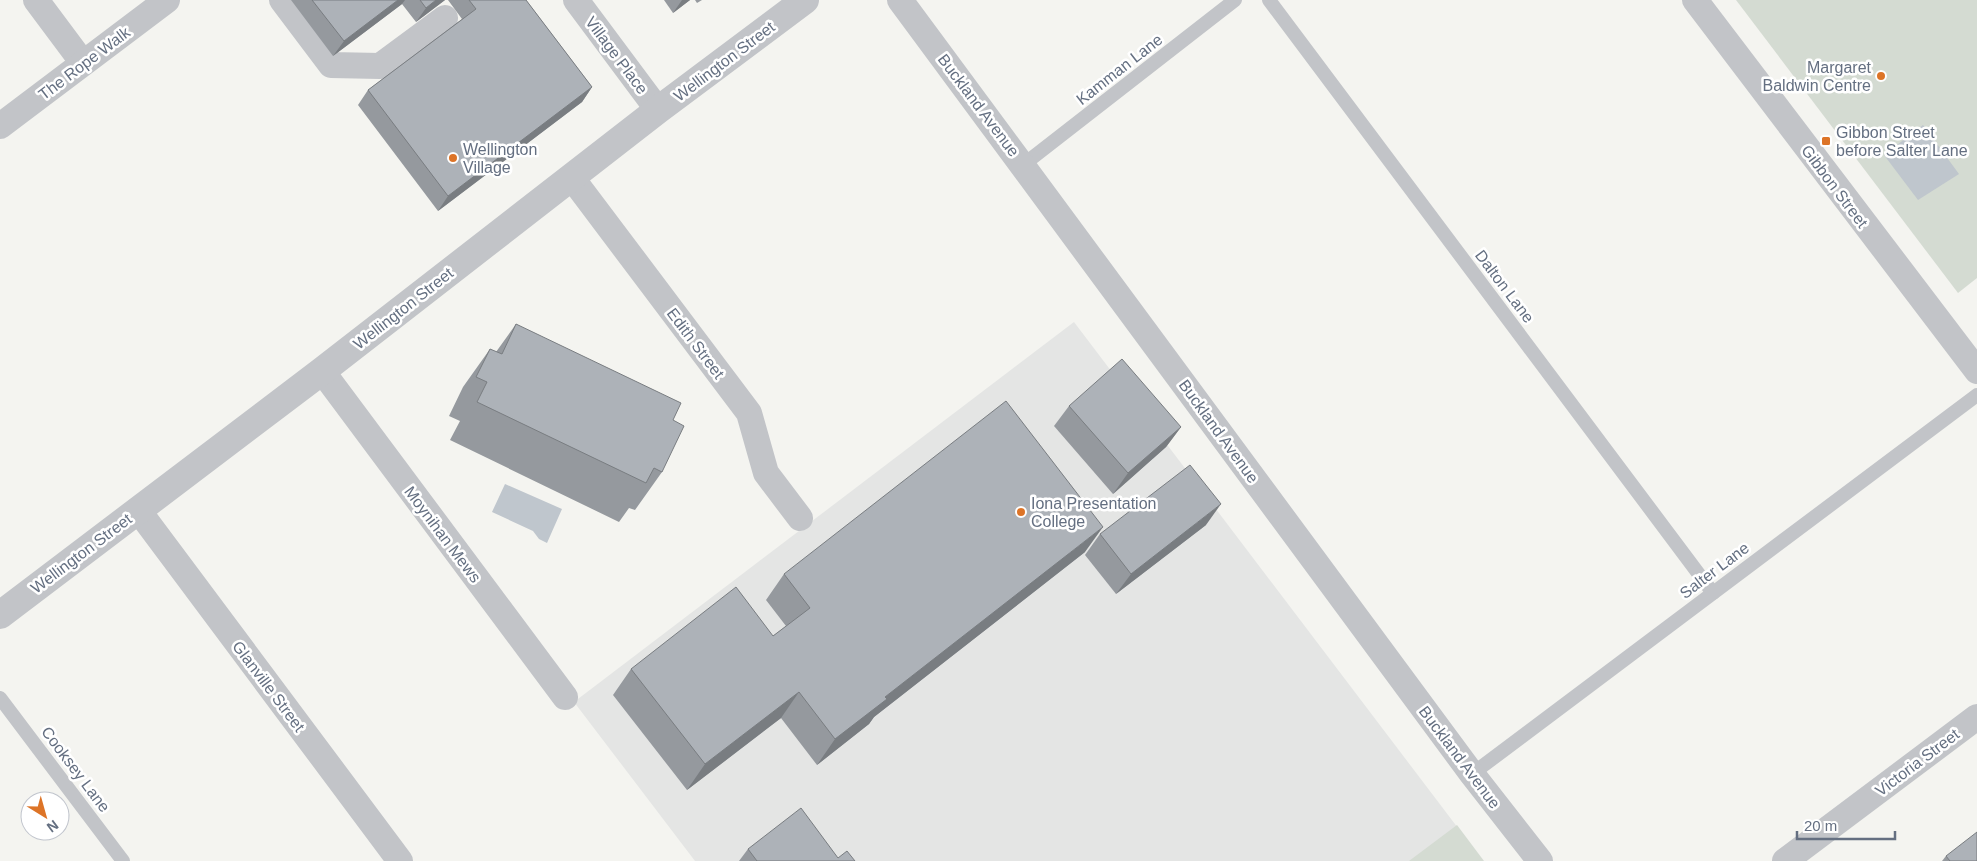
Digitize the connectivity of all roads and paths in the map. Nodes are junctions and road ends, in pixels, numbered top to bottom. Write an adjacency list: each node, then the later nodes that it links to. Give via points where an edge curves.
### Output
1 (36, 0): 11 (street)
2 (167, 0): 11 (street, The Rope Walk)
3 (282, 0): 10 (street, via 332,65 380,66)
4 (576, 0): 12 (street, Village Place)
5 (805, 0): 12 (street, Wellington Street)
6 (900, 0): 14 (street, Buckland Avenue)
7 (1236, 0): 14 (lane, Kamman Lane)
8 (1269, 0): 21 (lane, Dalton Lane)
9 (1694, 0): 17 (street, Gibbon Street)
10 (445, 18)
11 (83, 63): 13 (street, The Rope Walk)
12 (658, 110): 15 (street, Wellington Street)
13 (0, 126)
14 (1023, 165): 26 (street, Buckland Avenue)
15 (572, 178): 16 (street, Wellington Street); 20 (street, Edith Street, via 749,413 766,473)
16 (322, 371): 19 (street, Wellington Street); 24 (street, Moynihan Mews)
17 (1977, 371)
18 (1977, 395): 21 (lane, Salter Lane)
19 (138, 510): 22 (street, Wellington Street); 28 (street, Glanville Street)
20 (800, 518)
21 (1713, 593): 26 (lane, Salter Lane)
22 (0, 615)
23 (0, 698): 27 (lane, Cooksey Lane)
24 (565, 698)
25 (1977, 716): 30 (street, Victoria Street)
26 (1472, 774): 29 (street, Buckland Avenue)
27 (123, 861)
28 (400, 861)
29 (1540, 861)
30 (1785, 861)

